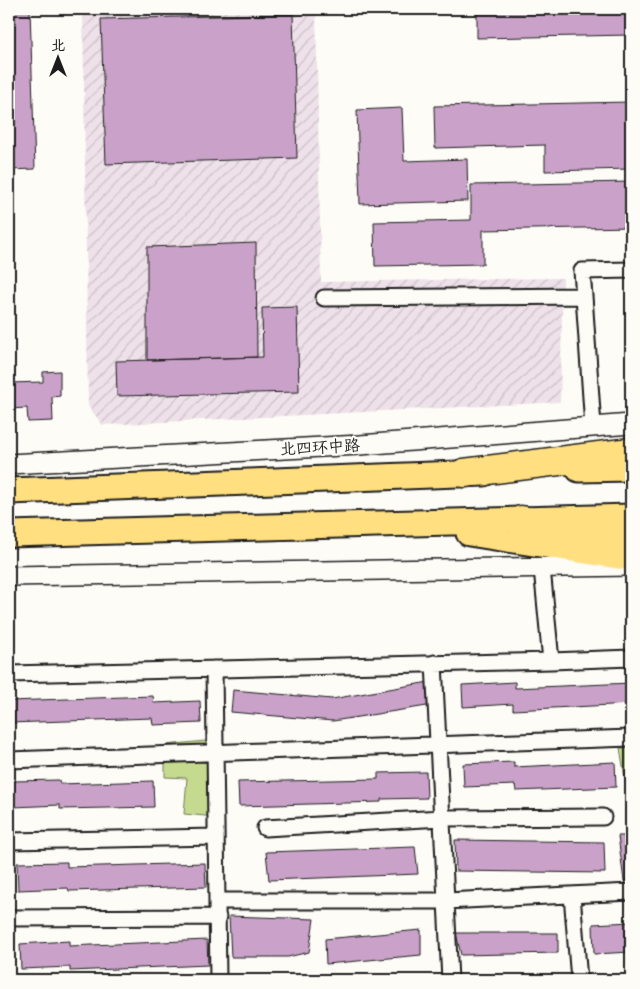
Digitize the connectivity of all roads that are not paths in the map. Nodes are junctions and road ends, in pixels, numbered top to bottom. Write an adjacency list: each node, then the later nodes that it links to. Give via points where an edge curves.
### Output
1 (631, 270): 2 (street, via 582,271)
2 (584, 296): 3 (street); 5 (street)
3 (324, 298)
4 (631, 424): 5 (street, 北四环中路)
5 (593, 427): 7 (street, 北四环中路, via 350,446)
6 (631, 452): 9 (highway)
7 (9, 464)
8 (631, 468): 9 (highway, 北四环中路)
9 (464, 474): 10 (highway, 北四环中路)
10 (9, 491)
11 (631, 517): 12 (highway)
12 (521, 520): 13 (highway); 15 (highway)
13 (402, 522): 14 (highway); 16 (highway)
14 (9, 534)
15 (631, 538)
16 (631, 558)
17 (631, 566): 18 (street)
18 (542, 568): 19 (street); 21 (street)
19 (9, 576)
20 (631, 658): 21 (street)
21 (551, 661): 22 (street)
22 (434, 663): 23 (street); 26 (street)
23 (214, 669): 24 (street); 27 (street)
24 (9, 674)
25 (631, 738): 26 (street)
26 (438, 745): 27 (street); 30 (street)
27 (215, 753): 28 (street); 32 (street)
28 (9, 760)
29 (603, 817): 30 (street)
30 (442, 818): 31 (street); 37 (street)
31 (265, 828)
32 (216, 837): 33 (street); 36 (street)
33 (9, 841)
34 (631, 892): 35 (street)
35 (572, 895): 37 (street); 42 (street)
36 (218, 901): 37 (street); 38 (street)
37 (446, 901): 41 (street)
38 (218, 917): 39 (street); 40 (street)
39 (9, 918)
40 (218, 980)
41 (450, 980)
42 (579, 980)

